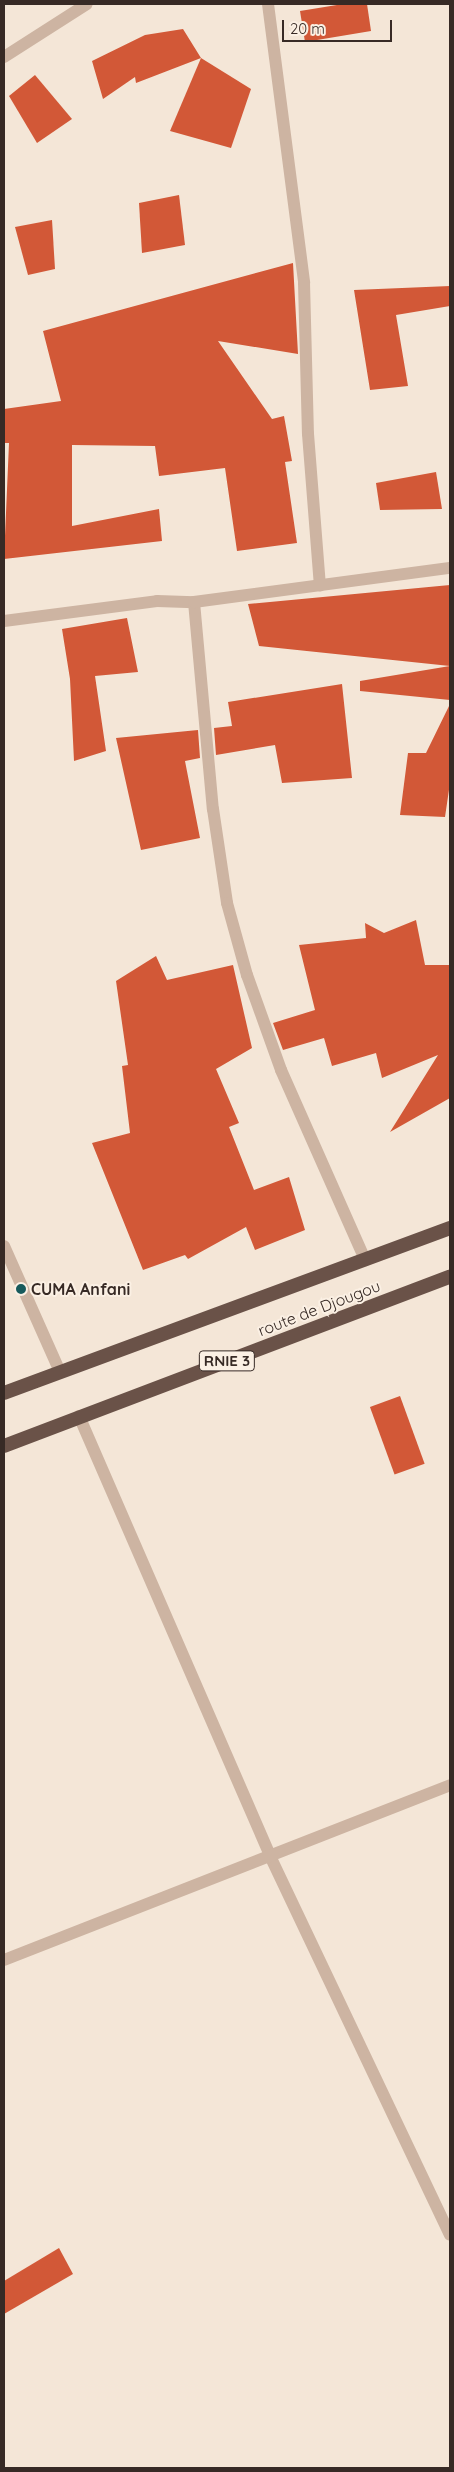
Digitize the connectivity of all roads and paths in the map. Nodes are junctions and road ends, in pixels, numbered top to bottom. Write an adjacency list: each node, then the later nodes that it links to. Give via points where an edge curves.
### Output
1 (87, 4): 3 (street)
2 (268, 4): 5 (street, via 304,283 308,434)
3 (4, 57)
4 (450, 568): 5 (street)
5 (320, 586): 6 (street)
6 (194, 602): 7 (street, via 157,601); 10 (street, via 213,809 227,903 247,975 281,1070)
7 (4, 621)
8 (450, 1228): 10 (highway, route de Djougou)
9 (4, 1246): 12 (street)
10 (365, 1260): 12 (highway, route de Djougou)
11 (450, 1277): 14 (highway, route de Djougou / RNIE 3)
12 (60, 1372): 13 (highway, route de Djougou)
13 (4, 1393)
14 (79, 1416): 15 (highway, route de Djougou / RNIE 3); 17 (street)
15 (4, 1446)
16 (450, 1784): 17 (street)
17 (271, 1858): 18 (street); 19 (street)
18 (4, 1960)
19 (450, 2235)

